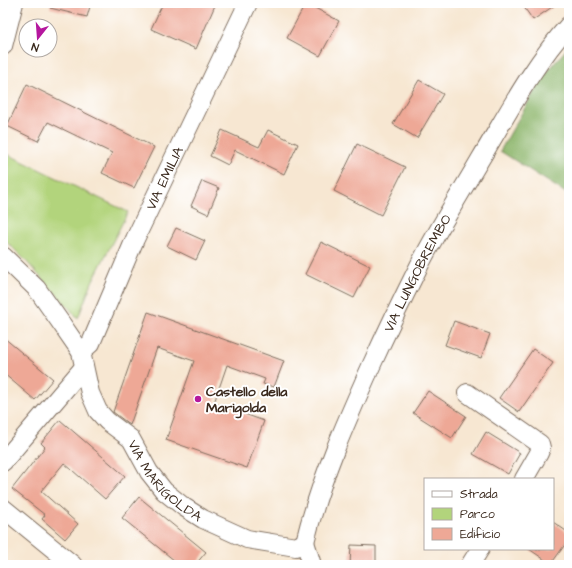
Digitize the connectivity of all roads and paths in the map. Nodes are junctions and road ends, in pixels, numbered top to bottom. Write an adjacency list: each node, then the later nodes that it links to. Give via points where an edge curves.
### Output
1 (14, 3): 4 (street)
2 (248, 3): 6 (street, VIA EMILIA, via 135,239)
3 (569, 25): 11 (street, VIA LUNGOBREMBO, via 510,106 420,265 344,426 322,485)
4 (3, 46)
5 (3, 256): 6 (street, VIA MARIGOLDA, via 37,289)
6 (83, 360): 8 (street, VIA EMILIA); 11 (street, VIA MARIGOLDA, via 90,393 98,411 131,439 149,472 164,491 203,520 247,539 296,547)
7 (467, 393): 9 (street, via 540,444 539,454)
8 (3, 462)
9 (525, 478)
10 (3, 508): 13 (street)
11 (305, 542): 14 (street)
12 (479, 550): 15 (street)
13 (73, 565)
14 (312, 565)
15 (470, 565)

